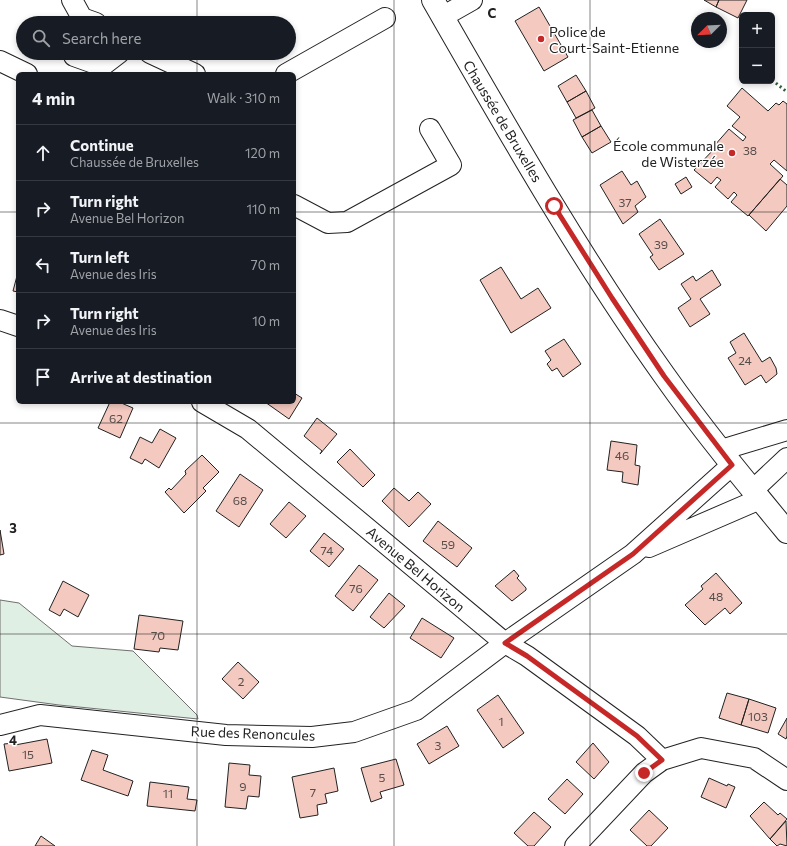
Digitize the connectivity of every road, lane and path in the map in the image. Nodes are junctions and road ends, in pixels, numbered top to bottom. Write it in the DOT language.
graph roads {
  1 [pos="72,0"];
  2 [pos="472,0"];
  3 [pos="437,8"];
  4 [pos="81,16"];
  5 [pos="385,18"];
  6 [pos="85,60"];
  7 [pos="110,60"];
  8 [pos="165,60"];
  9 [pos="0,61"];
  10 [pos="23,72"];
  11 [pos="191,72"];
  12 [pos="290,72"];
  13 [pos="430,129"];
  14 [pos="296,206"];
  15 [pos="0,320"];
  16 [pos="16,325"];
  17 [pos="205,404"];
  18 [pos="787,430"];
  19 [pos="727,457"];
  20 [pos="787,458"];
  21 [pos="756,495"];
  22 [pos="787,532"];
  23 [pos="633,554"];
  24 [pos="505,643"];
  25 [pos="0,725"];
  26 [pos="662,760"];
  27 [pos="787,780"];
  28 [pos="575,846"];
  1 -- 4 [label="street"];
  2 -- 3 [label="street"];
  3 -- 19 [label="main road, Chaussée de Bruxelles"];
  5 -- 12 [label="street"];
  6 -- 7 [label="street"];
  8 -- 11 [label="street"];
  9 -- 10 [label="street"];
  13 -- 14 [label="street"];
  15 -- 16 [label="street"];
  17 -- 24 [label="street, Avenue Bel Horizon"];
  18 -- 19 [label="street"];
  19 -- 21 [label="main road, Chaussée de Bruxelles"];
  19 -- 23 [label="street"];
  20 -- 21 [label="street"];
  21 -- 22 [label="main road, Chaussée de Bruxelles"];
  21 -- 23 [label="street"];
  23 -- 24 [label="street"];
  24 -- 25 [label="street, Rue des Renoncules"];
  24 -- 26 [label="street, Avenue Bel Horizon"];
  26 -- 27 [label="street"];
  26 -- 28 [label="street"];
}
